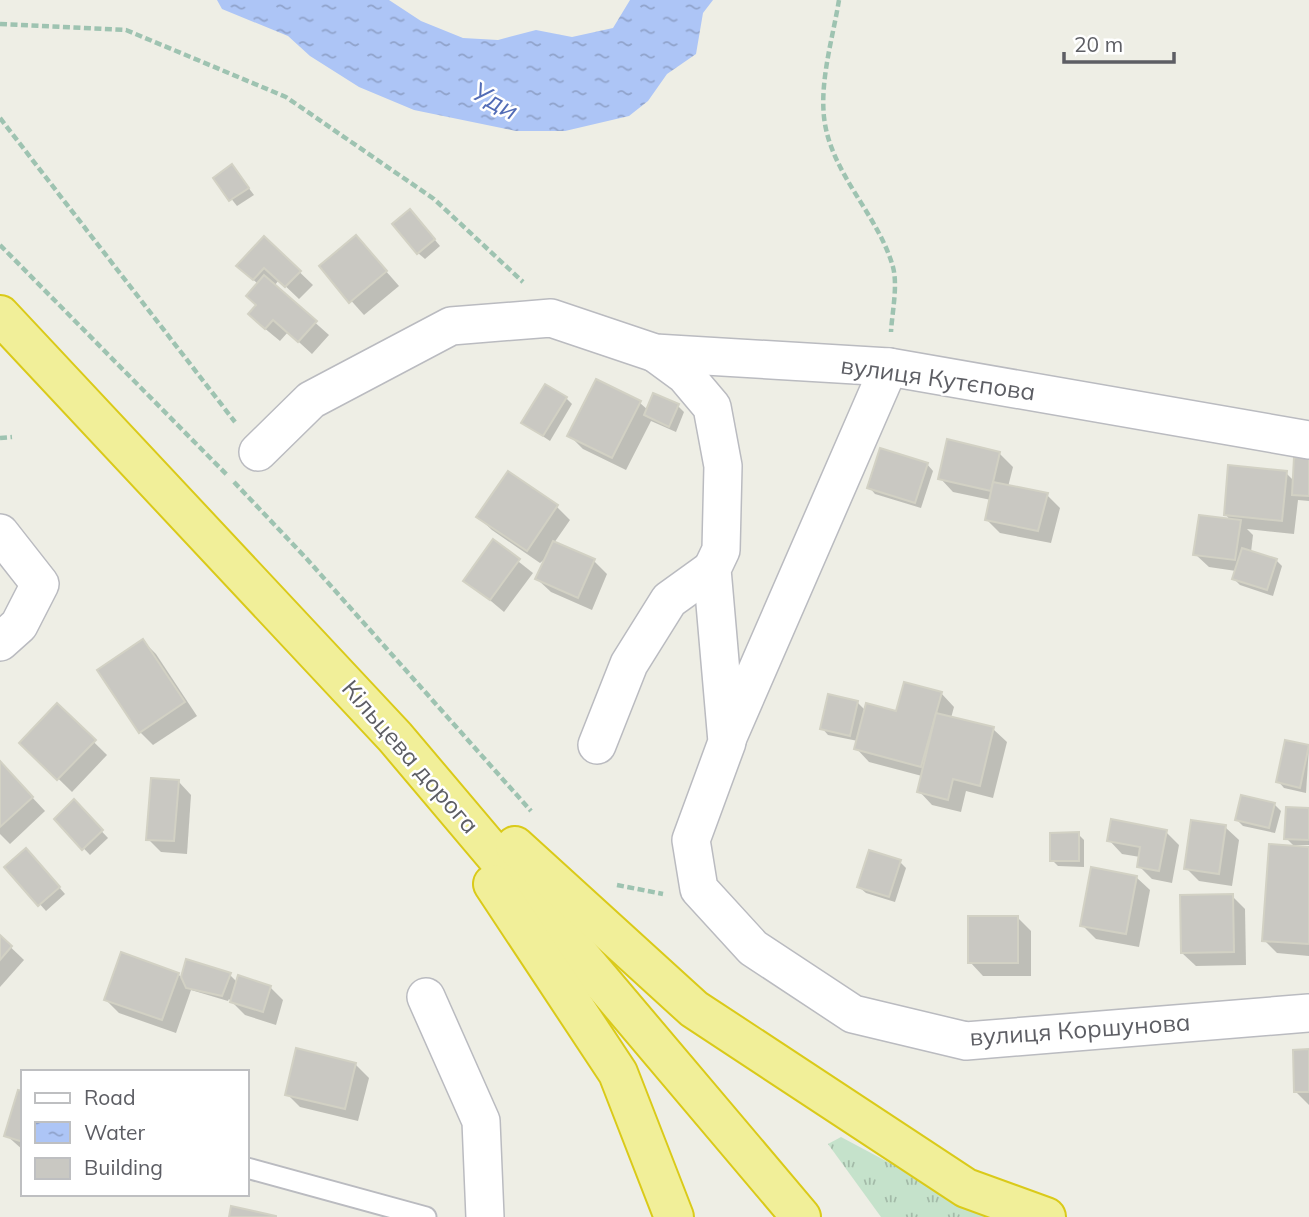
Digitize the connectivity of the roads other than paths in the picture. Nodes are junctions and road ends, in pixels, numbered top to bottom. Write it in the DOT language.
graph roads {
  1 [pos="0,315"];
  2 [pos="655,353"];
  3 [pos="889,367"];
  4 [pos="1309,440"];
  5 [pos="258,452"];
  6 [pos="0,533"];
  7 [pos="712,569"];
  8 [pos="0,642"];
  9 [pos="395,737"];
  10 [pos="727,742"];
  11 [pos="597,745"];
  12 [pos="426,998"];
  13 [pos="1309,1013"];
  14 [pos="248,1168"];
  15 [pos="426,1217"];
  16 [pos="485,1217"];
  17 [pos="674,1217"];
  18 [pos="801,1217"];
  19 [pos="1046,1217"];
  1 -- 9 [label="highway, Кільцева дорога"];
  2 -- 3 [label="street, вулиця Кутєпова"];
  2 -- 5 [label="street, вулиця Кутєпова"];
  2 -- 7 [label="street"];
  3 -- 4 [label="street, вулиця Кутєпова"];
  3 -- 10 [label="street"];
  6 -- 8 [label="street"];
  7 -- 10 [label="street"];
  7 -- 11 [label="street"];
  9 -- 17 [label="highway"];
  9 -- 18 [label="highway, Кільцева дорога"];
  9 -- 19 [label="highway"];
  10 -- 13 [label="street, вулиця Коршунова"];
  12 -- 16 [label="street"];
  14 -- 15 [label="lane"];
}
